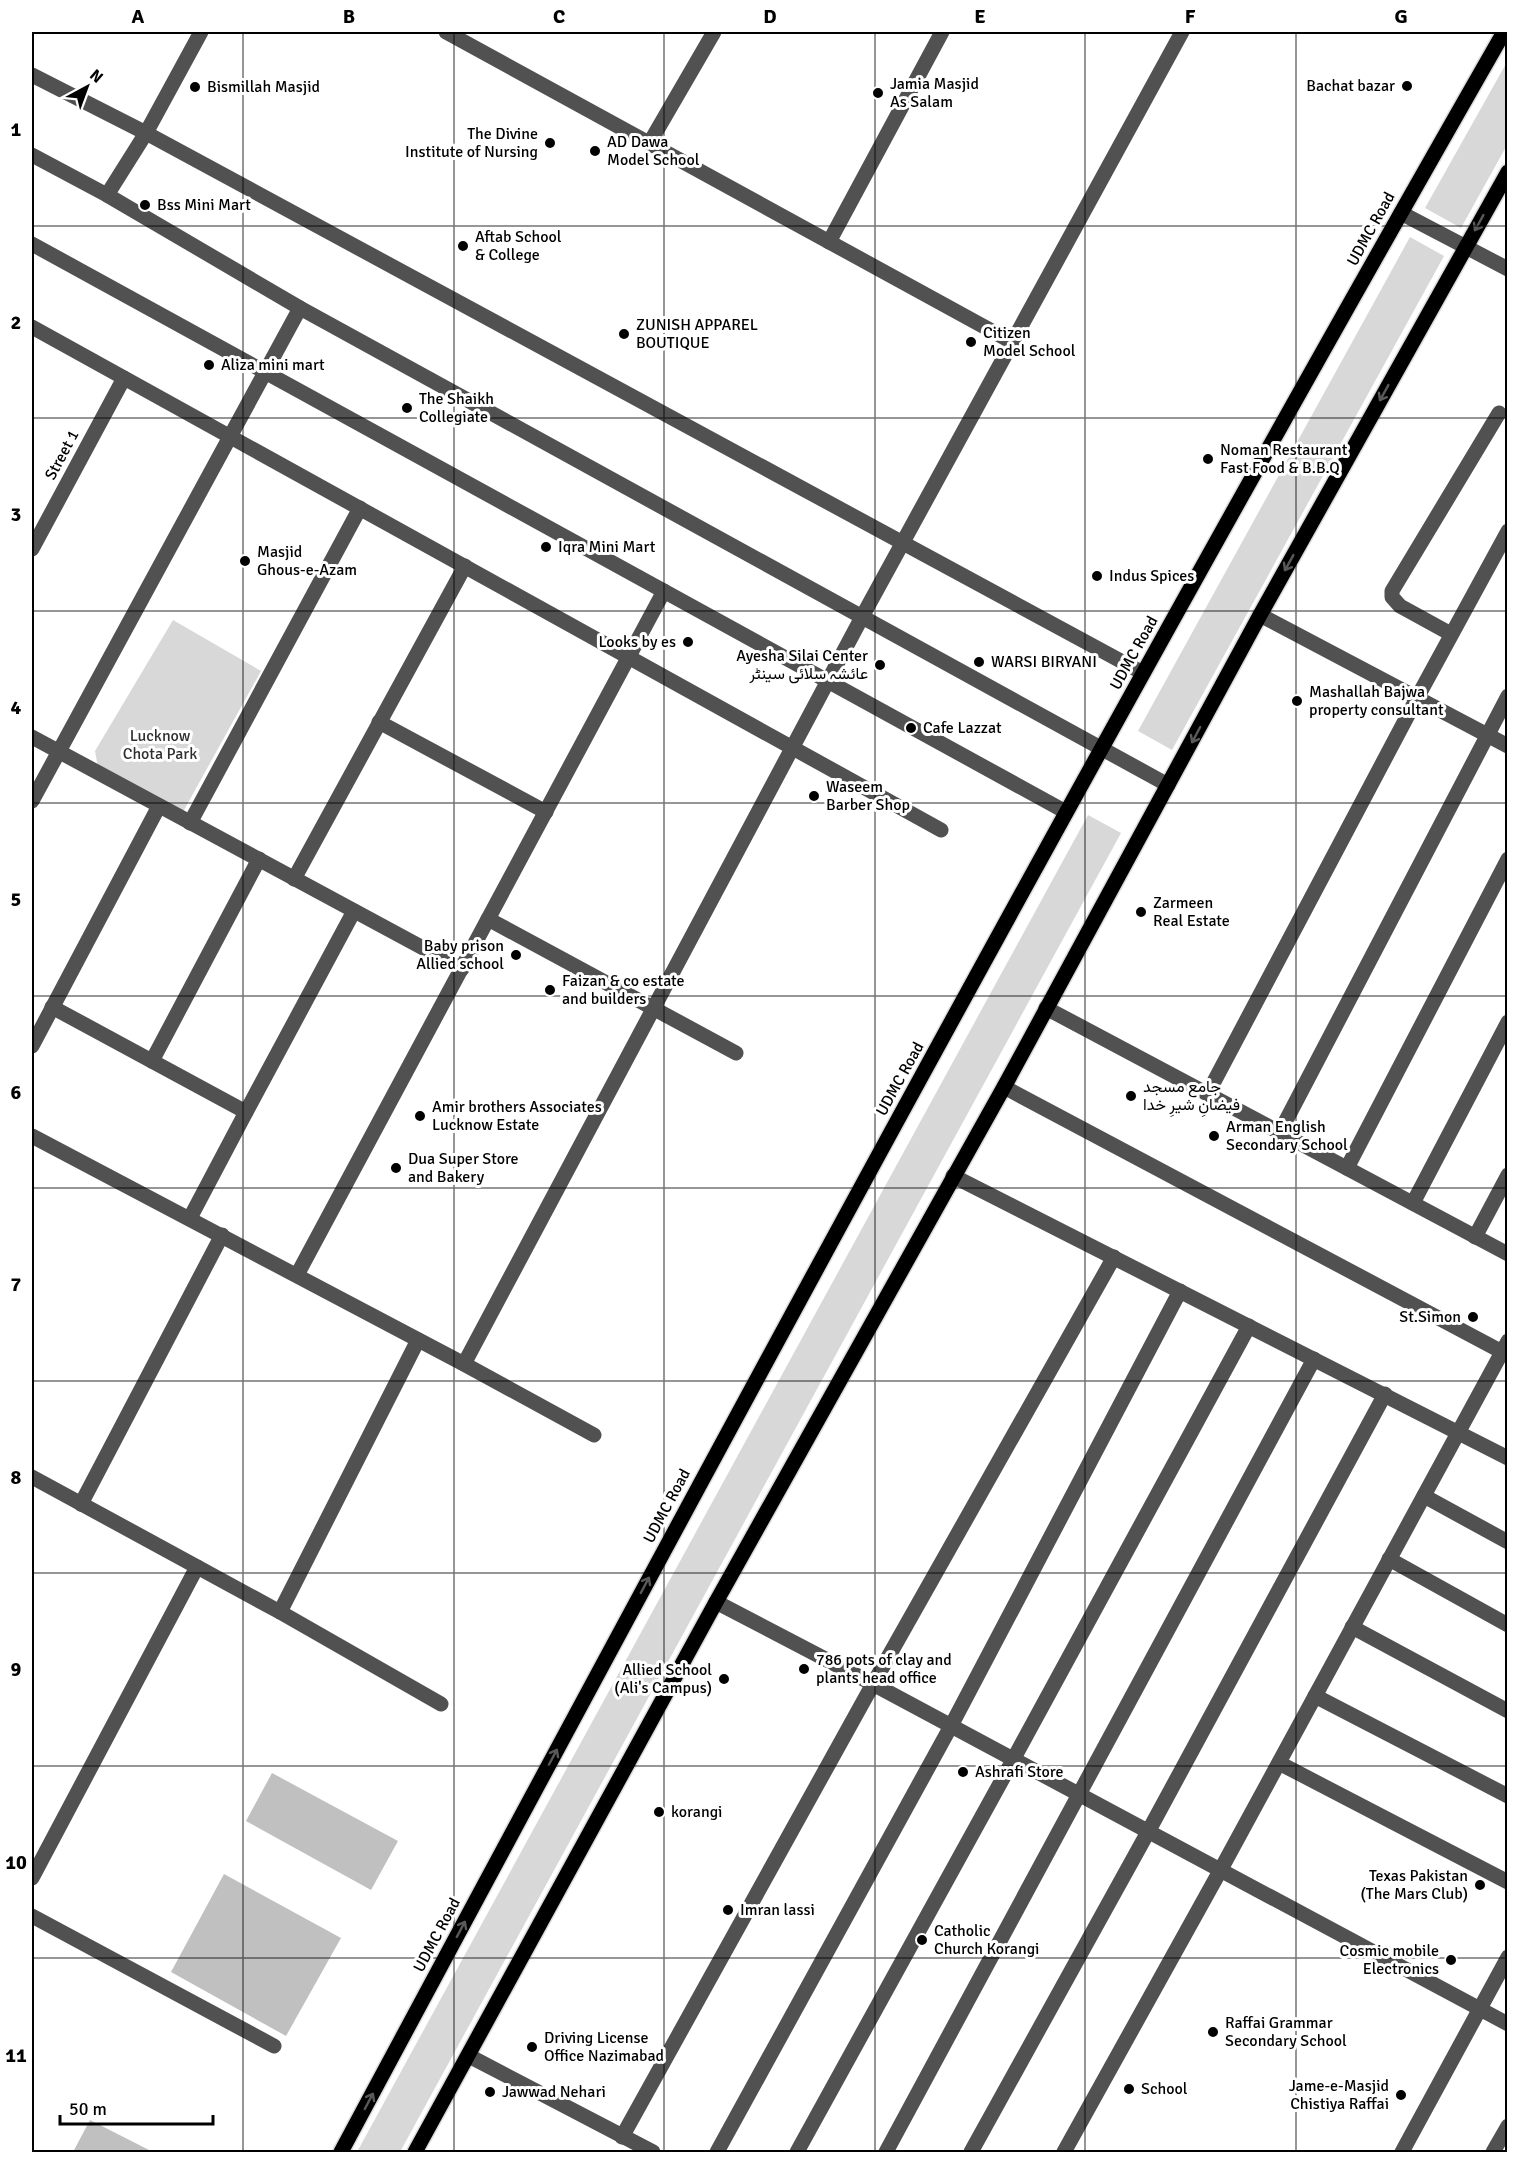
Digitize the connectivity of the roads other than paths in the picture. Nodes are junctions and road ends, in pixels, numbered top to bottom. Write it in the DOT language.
graph roads {
  1 [pos="201,32"];
  2 [pos="446,32"];
  3 [pos="714,32"];
  4 [pos="942,32"];
  5 [pos="1182,32"];
  6 [pos="1504,32"];
  7 [pos="32,75"];
  8 [pos="146,133"];
  9 [pos="649,144"];
  10 [pos="32,155"];
  11 [pos="1508,172"];
  12 [pos="107,195"];
  13 [pos="1401,213"];
  14 [pos="829,243"];
  15 [pos="32,244"];
  16 [pos="1465,247"];
  17 [pos="1508,269"];
  18 [pos="300,308"];
  19 [pos="32,327"];
  20 [pos="1012,342"];
  21 [pos="266,372"];
  22 [pos="124,378"];
  23 [pos="1499,413"];
  24 [pos="230,436"];
  25 [pos="360,508"];
  26 [pos="1508,531"];
  27 [pos="902,543"];
  28 [pos="32,549"];
  29 [pos="465,566"];
  30 [pos="664,591"];
  31 [pos="1260,615"];
  32 [pos="862,617"];
  33 [pos="1452,634"];
  34 [pos="629,657"];
  35 [pos="1143,673"];
  36 [pos="828,681"];
  37 [pos="1508,696"];
  38 [pos="1417,698"];
  39 [pos="380,722"];
  40 [pos="1486,735"];
  41 [pos="32,737"];
  42 [pos="1508,746"];
  43 [pos="792,747"];
  44 [pos="1102,748"];
  45 [pos="58,752"];
  46 [pos="1168,784"];
  47 [pos="32,801"];
  48 [pos="159,806"];
  49 [pos="546,812"];
  50 [pos="1066,812"];
  51 [pos="190,823"];
  52 [pos="941,830"];
  53 [pos="1508,859"];
  54 [pos="259,860"];
  55 [pos="294,879"];
  56 [pos="354,911"];
  57 [pos="488,919"];
  58 [pos="462,969"];
  59 [pos="52,1007"];
  60 [pos="653,1008"];
  61 [pos="1046,1008"];
  62 [pos="1508,1022"];
  63 [pos="32,1046"];
  64 [pos="736,1053"];
  65 [pos="152,1061"];
  66 [pos="1004,1087"];
  67 [pos="1208,1093"];
  68 [pos="246,1112"];
  69 [pos="1280,1132"];
  70 [pos="32,1136"];
  71 [pos="1347,1168"];
  72 [pos="1508,1175"];
  73 [pos="954,1176"];
  74 [pos="1413,1203"];
  75 [pos="190,1218"];
  76 [pos="222,1235"];
  77 [pos="1475,1237"];
  78 [pos="1508,1254"];
  79 [pos="1114,1257"];
  80 [pos="297,1275"];
  81 [pos="1180,1291"];
  82 [pos="1249,1326"];
  83 [pos="418,1340"];
  84 [pos="1506,1349"];
  85 [pos="1314,1359"];
  86 [pos="464,1364"];
  87 [pos="1385,1394"];
  88 [pos="1459,1432"];
  89 [pos="594,1435"];
  90 [pos="1508,1458"];
  91 [pos="32,1477"];
  92 [pos="1424,1496"];
  93 [pos="81,1504"];
  94 [pos="1508,1542"];
  95 [pos="1389,1559"];
  96 [pos="197,1567"];
  97 [pos="716,1602"];
  98 [pos="280,1612"];
  99 [pos="1508,1625"];
  100 [pos="1352,1627"];
  101 [pos="873,1684"];
  102 [pos="1315,1696"];
  103 [pos="441,1704"];
  104 [pos="1508,1711"];
  105 [pos="951,1726"];
  106 [pos="1013,1760"];
  107 [pos="1279,1762"];
  108 [pos="1080,1796"];
  109 [pos="1508,1796"];
  110 [pos="1148,1832"];
  111 [pos="1220,1870"];
  112 [pos="32,1878"];
  113 [pos="1508,1882"];
  114 [pos="32,1916"];
  115 [pos="1508,1957"];
  116 [pos="1479,2008"];
  117 [pos="1508,2024"];
  118 [pos="274,2046"];
  119 [pos="469,2056"];
  120 [pos="1508,2126"];
  121 [pos="622,2137"];
  122 [pos="341,2152"];
  123 [pos="415,2152"];
  124 [pos="653,2152"];
  125 [pos="717,2152"];
  126 [pos="797,2152"];
  127 [pos="886,2152"];
  128 [pos="971,2152"];
  129 [pos="1064,2152"];
  130 [pos="1402,2152"];
  131 [pos="1493,2152"];
  1 -- 8 [label="street"];
  2 -- 9 [label="street"];
  3 -- 9 [label="street"];
  4 -- 14 [label="street"];
  5 -- 20 [label="street"];
  6 -- 13 [label="main road, UDMC Road"];
  7 -- 8 [label="street"];
  8 -- 12 [label="street"];
  8 -- 27 [label="street"];
  9 -- 14 [label="street"];
  10 -- 12 [label="street"];
  11 -- 16 [label="main road, one-way"];
  12 -- 18 [label="street"];
  13 -- 16 [label="street"];
  13 -- 35 [label="main road, UDMC Road"];
  14 -- 20 [label="street"];
  15 -- 21 [label="street"];
  16 -- 17 [label="street"];
  16 -- 31 [label="main road, one-way"];
  18 -- 21 [label="street"];
  18 -- 32 [label="street"];
  19 -- 22 [label="street"];
  20 -- 27 [label="street"];
  21 -- 24 [label="street"];
  21 -- 30 [label="street"];
  22 -- 24 [label="street"];
  22 -- 28 [label="street, Street 1"];
  23 -- 33 [label="street"];
  24 -- 25 [label="street"];
  24 -- 45 [label="street"];
  25 -- 29 [label="street"];
  25 -- 51 [label="street"];
  26 -- 33 [label="street"];
  27 -- 32 [label="street"];
  27 -- 35 [label="street"];
  29 -- 34 [label="street"];
  29 -- 39 [label="street"];
  30 -- 34 [label="street"];
  30 -- 36 [label="street"];
  31 -- 38 [label="street"];
  31 -- 46 [label="main road, one-way"];
  32 -- 36 [label="street"];
  32 -- 44 [label="street"];
  33 -- 38 [label="street"];
  34 -- 43 [label="street"];
  34 -- 49 [label="street"];
  35 -- 44 [label="main road, UDMC Road"];
  36 -- 43 [label="street"];
  36 -- 50 [label="street"];
  37 -- 40 [label="street"];
  38 -- 40 [label="street"];
  38 -- 67 [label="street"];
  39 -- 49 [label="street"];
  39 -- 55 [label="street"];
  40 -- 42 [label="street"];
  40 -- 69 [label="street"];
  41 -- 45 [label="street"];
  43 -- 52 [label="street"];
  43 -- 60 [label="street"];
  44 -- 46 [label="street"];
  44 -- 50 [label="main road, UDMC Road"];
  45 -- 47 [label="street"];
  45 -- 48 [label="street"];
  46 -- 61 [label="main road"];
  48 -- 51 [label="street"];
  48 -- 59 [label="street"];
  49 -- 57 [label="street"];
  122 -- 50 [label="main road, UDMC Road, one-way"];
  51 -- 54 [label="street"];
  53 -- 71 [label="street"];
  54 -- 55 [label="street"];
  54 -- 65 [label="street"];
  55 -- 56 [label="street"];
  56 -- 58 [label="street"];
  56 -- 68 [label="street"];
  57 -- 58 [label="street"];
  57 -- 60 [label="street"];
  58 -- 80 [label="street"];
  59 -- 63 [label="street"];
  59 -- 65 [label="street"];
  60 -- 64 [label="street"];
  60 -- 86 [label="street"];
  61 -- 66 [label="main road"];
  61 -- 67 [label="street"];
  62 -- 74 [label="street"];
  65 -- 68 [label="street"];
  66 -- 73 [label="main road"];
  66 -- 84 [label="street"];
  67 -- 69 [label="street"];
  68 -- 75 [label="street"];
  69 -- 71 [label="street"];
  70 -- 75 [label="street"];
  71 -- 74 [label="street"];
  72 -- 77 [label="street"];
  73 -- 79 [label="street"];
  73 -- 97 [label="main road"];
  74 -- 77 [label="street"];
  75 -- 76 [label="street"];
  76 -- 80 [label="street"];
  76 -- 93 [label="street"];
  77 -- 78 [label="street"];
  79 -- 81 [label="street"];
  79 -- 101 [label="street"];
  80 -- 83 [label="street"];
  81 -- 82 [label="street"];
  81 -- 105 [label="street"];
  82 -- 85 [label="street"];
  82 -- 106 [label="street"];
  83 -- 86 [label="street"];
  83 -- 98 [label="street"];
  84 -- 88 [label="street"];
  85 -- 87 [label="street"];
  85 -- 108 [label="street"];
  86 -- 89 [label="street"];
  87 -- 88 [label="street"];
  87 -- 110 [label="street"];
  88 -- 90 [label="street"];
  88 -- 92 [label="street"];
  91 -- 93 [label="street"];
  92 -- 94 [label="street"];
  92 -- 95 [label="street"];
  93 -- 96 [label="street"];
  95 -- 99 [label="street"];
  95 -- 100 [label="street"];
  96 -- 98 [label="street"];
  96 -- 112 [label="street"];
  97 -- 101 [label="street"];
  97 -- 119 [label="main road"];
  98 -- 103 [label="street"];
  100 -- 102 [label="street"];
  100 -- 104 [label="street"];
  101 -- 105 [label="street"];
  101 -- 121 [label="street"];
  102 -- 107 [label="street"];
  102 -- 109 [label="street"];
  105 -- 106 [label="street"];
  105 -- 125 [label="street"];
  106 -- 108 [label="street"];
  106 -- 126 [label="street"];
  107 -- 111 [label="street"];
  107 -- 113 [label="street"];
  108 -- 110 [label="street"];
  108 -- 127 [label="street"];
  110 -- 111 [label="street"];
  110 -- 128 [label="street"];
  111 -- 116 [label="street"];
  111 -- 129 [label="street"];
  114 -- 118 [label="street"];
  115 -- 116 [label="street"];
  116 -- 117 [label="street"];
  116 -- 130 [label="street"];
  119 -- 121 [label="street"];
  119 -- 123 [label="main road"];
  120 -- 131 [label="street"];
  121 -- 124 [label="street"];
}
